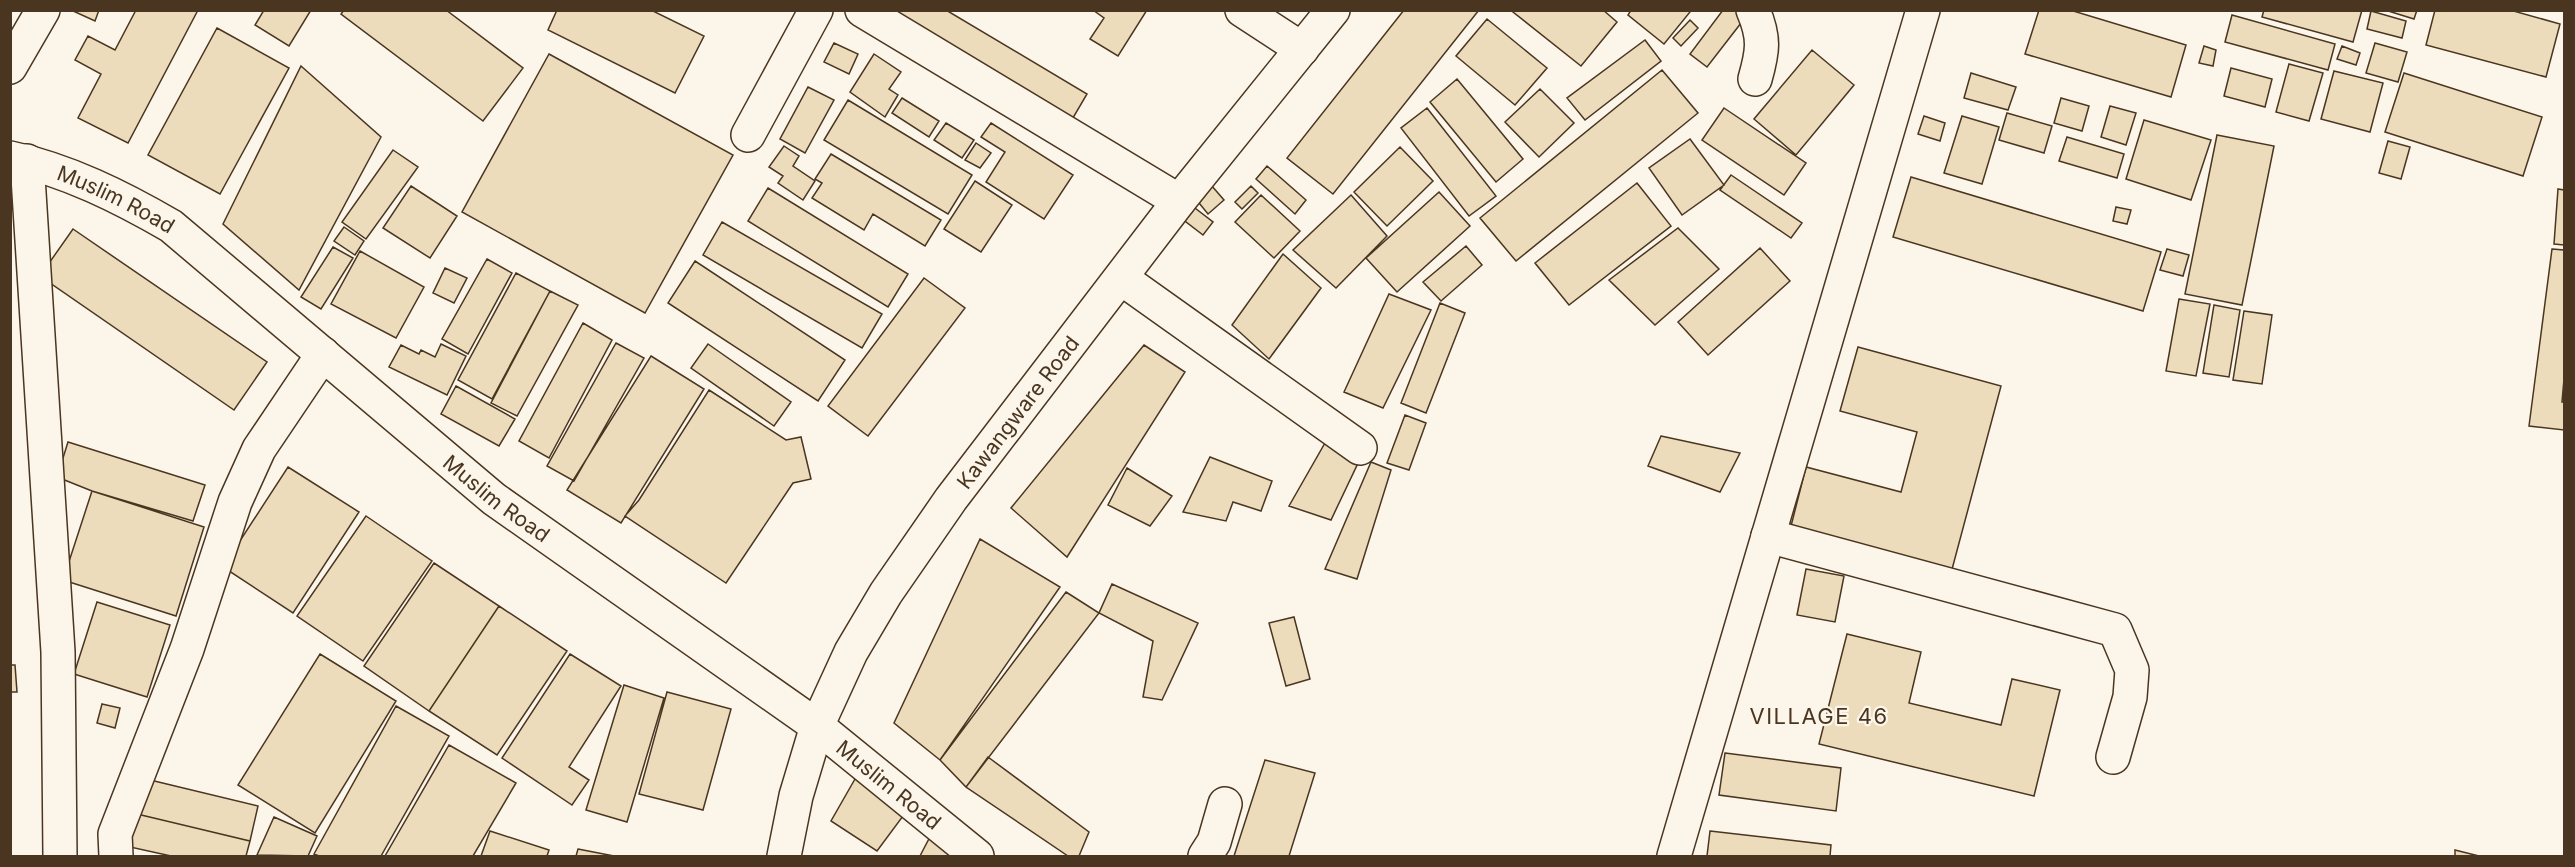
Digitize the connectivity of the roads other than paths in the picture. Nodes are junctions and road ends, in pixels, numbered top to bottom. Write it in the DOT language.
graph roads {
  1 [pos="42,10"];
  2 [pos="816,10"];
  3 [pos="862,10"];
  4 [pos="1242,10"];
  5 [pos="1333,10"];
  6 [pos="1753,10"];
  7 [pos="1923,10"];
  8 [pos="1302,49"];
  9 [pos="10,67"];
  10 [pos="1755,79"];
  11 [pos="748,135"];
  12 [pos="19,160"];
  13 [pos="1179,201"];
  14 [pos="1121,278"];
  15 [pos="323,354"];
  16 [pos="1360,448"];
  17 [pos="1768,536"];
  18 [pos="817,726"];
  19 [pos="2113,757"];
  20 [pos="1225,804"];
  21 [pos="60,856"];
  22 [pos="116,856"];
  23 [pos="784,856"];
  24 [pos="977,856"];
  25 [pos="1205,856"];
  26 [pos="1674,856"];
  1 -- 9 [label="street"];
  2 -- 11 [label="street"];
  3 -- 13 [label="street"];
  4 -- 8 [label="street"];
  5 -- 8 [label="street, Kawangware Road"];
  6 -- 10 [label="street"];
  7 -- 17 [label="street"];
  8 -- 13 [label="street, Kawangware Road"];
  12 -- 15 [label="street, Muslim Road"];
  12 -- 21 [label="street"];
  13 -- 14 [label="street, Kawangware Road"];
  14 -- 16 [label="street"];
  14 -- 18 [label="street, Kawangware Road"];
  15 -- 18 [label="street, Muslim Road"];
  15 -- 22 [label="street"];
  17 -- 19 [label="street"];
  17 -- 26 [label="street"];
  18 -- 23 [label="street, Kawangware Road"];
  18 -- 24 [label="street, Muslim Road"];
  20 -- 25 [label="street"];
}
